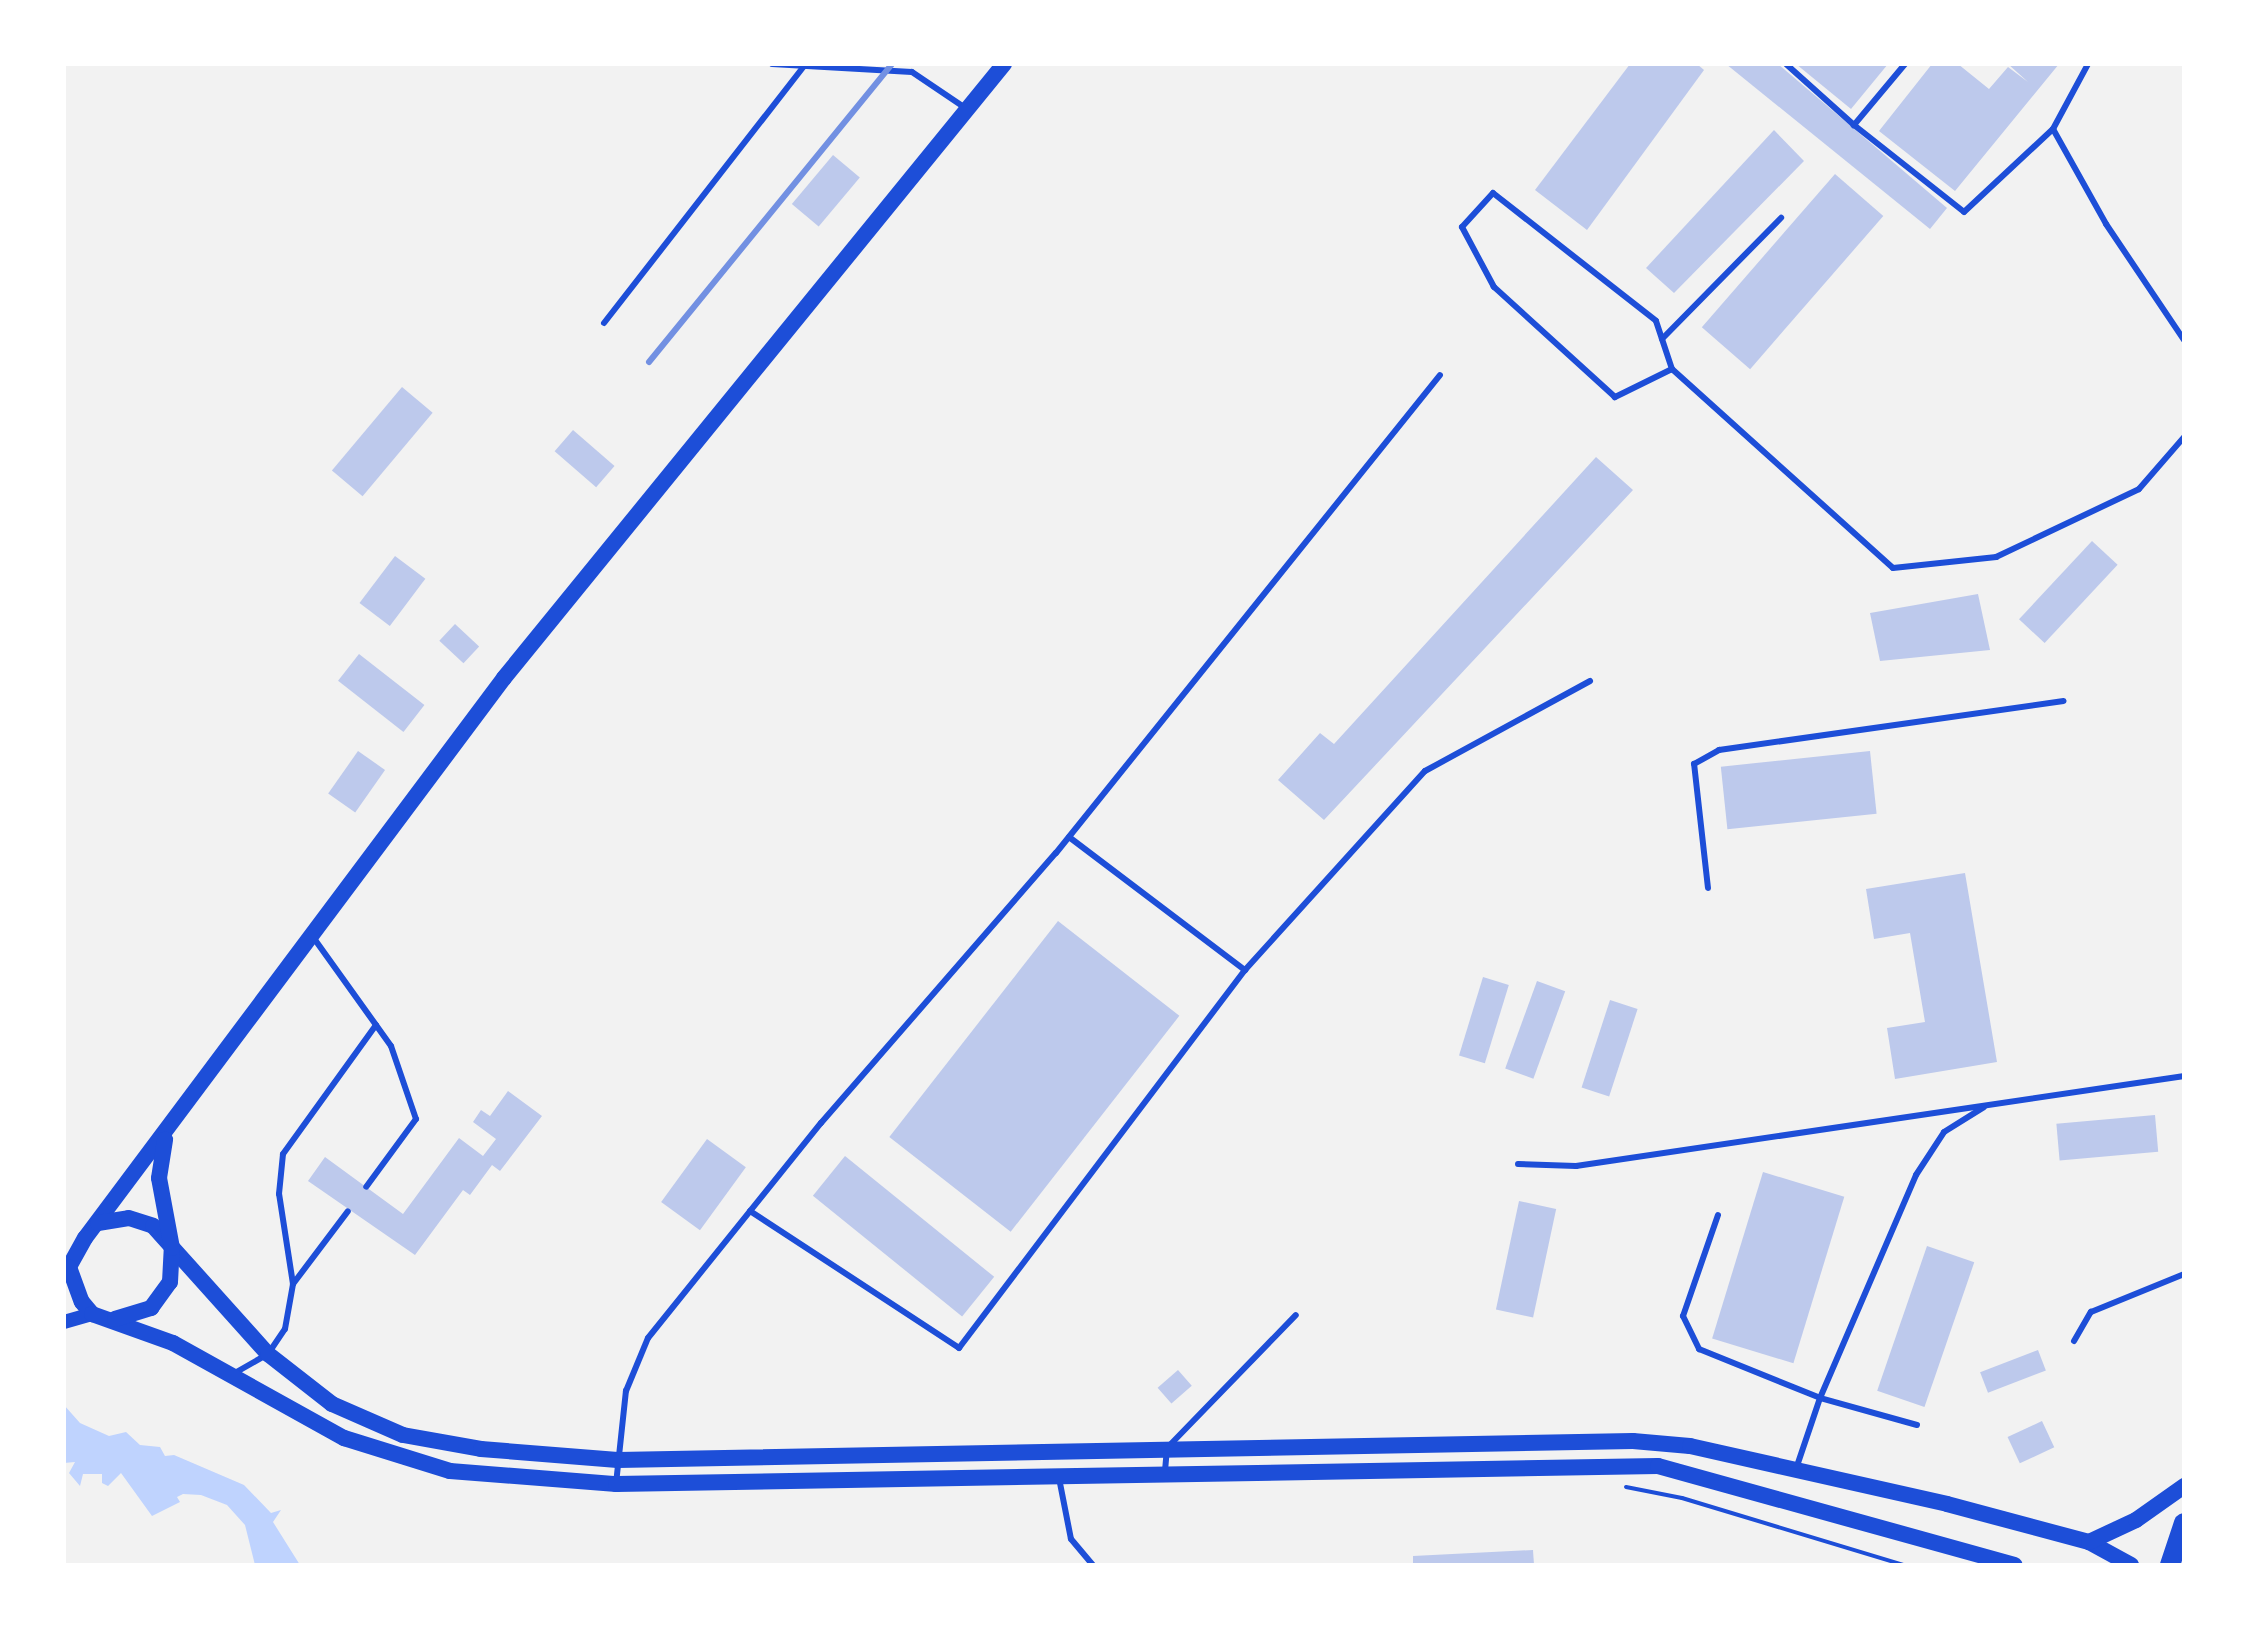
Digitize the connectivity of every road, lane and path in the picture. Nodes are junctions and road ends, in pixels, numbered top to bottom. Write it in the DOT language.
graph roads {
  1 [pos="772,64"];
  2 [pos="1004,64"];
  3 [pos="1786,64"];
  4 [pos="1905,64"];
  5 [pos="2088,64"];
  6 [pos="804,66"];
  7 [pos="967,110"];
  8 [pos="1854,125"];
  9 [pos="2053,129"];
  10 [pos="1781,218"];
  11 [pos="604,323"];
  12 [pos="1662,339"];
  13 [pos="2184,340"];
  14 [pos="1672,369"];
  15 [pos="1440,375"];
  16 [pos="2184,437"];
  17 [pos="1590,681"];
  18 [pos="2064,701"];
  19 [pos="1069,837"];
  20 [pos="1708,888"];
  21 [pos="313,937"];
  22 [pos="1245,970"];
  23 [pos="376,1025"];
  24 [pos="2184,1076"];
  25 [pos="1987,1105"];
  26 [pos="167,1133"];
  27 [pos="1518,1164"];
  28 [pos="366,1187"];
  29 [pos="348,1211"];
  30 [pos="750,1211"];
  31 [pos="1718,1215"];
  32 [pos="98,1223"];
  33 [pos="172,1248"];
  34 [pos="66,1270"];
  35 [pos="2184,1274"];
  36 [pos="293,1284"];
  37 [pos="92,1314"];
  38 [pos="1296,1315"];
  39 [pos="113,1319"];
  40 [pos="64,1322"];
  41 [pos="2074,1341"];
  42 [pos="268,1354"];
  43 [pos="231,1375"];
  44 [pos="1820,1398"];
  45 [pos="1917,1425"];
  46 [pos="1167,1448"];
  47 [pos="618,1460"];
  48 [pos="1796,1469"];
  49 [pos="1165,1471"];
  50 [pos="1058,1474"];
  51 [pos="616,1484"];
  52 [pos="2184,1486"];
  53 [pos="1624,1487"];
  54 [pos="2184,1523"];
  55 [pos="2089,1542"];
  56 [pos="1093,1565"];
  57 [pos="1904,1565"];
  58 [pos="2015,1565"];
  59 [pos="2131,1565"];
  60 [pos="2170,1565"];
  1 -- 6 [label="lane"];
  2 -- 7 [label="main road"];
  3 -- 8 [label="lane"];
  4 -- 8 [label="lane"];
  5 -- 9 [label="lane"];
  6 -- 7 [label="lane"];
  6 -- 11 [label="lane"];
  7 -- 21 [label="main road"];
  8 -- 9 [label="lane"];
  9 -- 13 [label="lane"];
  10 -- 12 [label="lane"];
  12 -- 14 [label="lane"];
  12 -- 14 [label="lane"];
  14 -- 16 [label="lane"];
  15 -- 19 [label="lane"];
  17 -- 22 [label="lane"];
  18 -- 20 [label="lane"];
  19 -- 22 [label="lane"];
  19 -- 30 [label="lane"];
  21 -- 23 [label="lane"];
  21 -- 26 [label="main road"];
  22 -- 30 [label="lane"];
  23 -- 28 [label="lane"];
  23 -- 36 [label="lane"];
  24 -- 25 [label="lane"];
  25 -- 27 [label="lane"];
  25 -- 44 [label="lane"];
  26 -- 32 [label="main road"];
  26 -- 33 [label="main road"];
  29 -- 36 [label="lane"];
  30 -- 47 [label="lane"];
  31 -- 44 [label="lane"];
  32 -- 33 [label="main road"];
  32 -- 34 [label="main road"];
  33 -- 39 [label="main road"];
  33 -- 42 [label="main road"];
  34 -- 37 [label="main road"];
  35 -- 41 [label="lane"];
  36 -- 42 [label="lane"];
  37 -- 39 [label="main road"];
  37 -- 40 [label="street"];
  38 -- 46 [label="lane"];
  39 -- 43 [label="main road"];
  42 -- 43 [label="lane"];
  42 -- 47 [label="main road"];
  43 -- 51 [label="main road"];
  44 -- 45 [label="lane"];
  44 -- 48 [label="lane"];
  46 -- 47 [label="main road"];
  46 -- 48 [label="main road"];
  46 -- 49 [label="lane"];
  47 -- 51 [label="lane"];
  48 -- 55 [label="main road"];
  49 -- 50 [label="main road"];
  49 -- 58 [label="main road"];
  50 -- 51 [label="main road"];
  50 -- 56 [label="lane"];
  52 -- 55 [label="main road"];
  53 -- 57 [label="path"];
  54 -- 60 [label="main road"];
  55 -- 59 [label="main road"];
}
